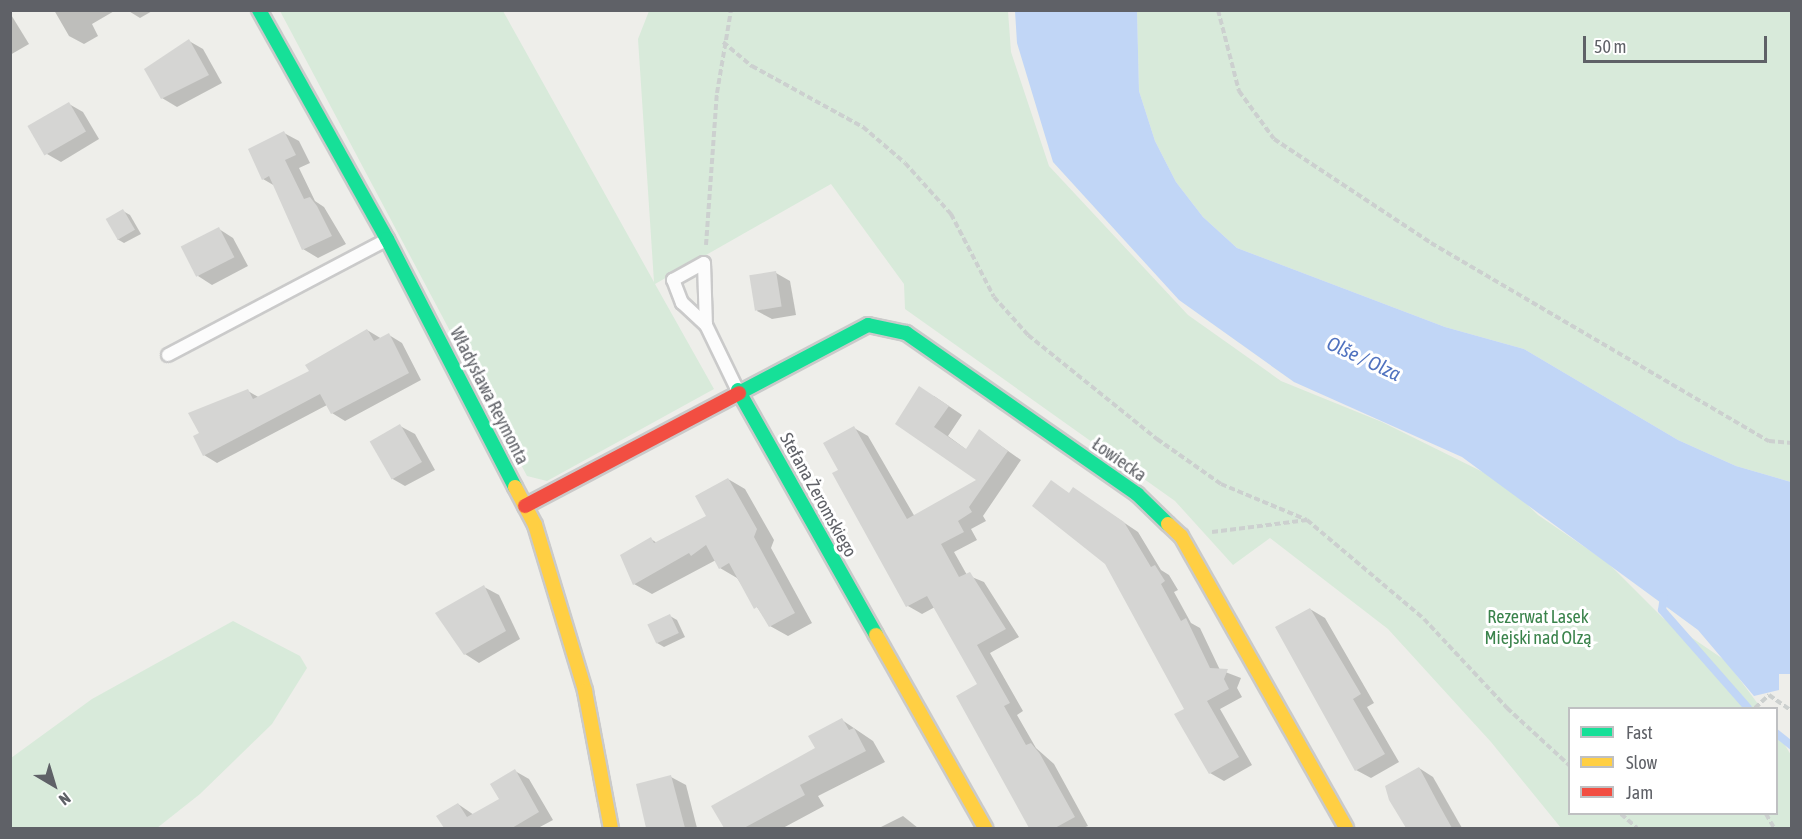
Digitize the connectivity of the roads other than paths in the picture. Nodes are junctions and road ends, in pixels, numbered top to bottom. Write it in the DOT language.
graph roads {
  1 [pos="260,10"];
  2 [pos="387,239"];
  3 [pos="706,325"];
  4 [pos="168,355"];
  5 [pos="738,390"];
  6 [pos="525,506"];
  7 [pos="610,828"];
  8 [pos="985,828"];
  9 [pos="1346,828"];
  1 -- 2 [label="street, Władysława Reymonta"];
  2 -- 4 [label="lane"];
  2 -- 6 [label="street, Władysława Reymonta"];
  3 -- 3 [label="lane"];
  3 -- 5 [label="lane"];
  5 -- 6 [label="street"];
  5 -- 8 [label="street, Stefana Żeromskiego"];
  5 -- 9 [label="street, Łowiecka"];
  6 -- 7 [label="street, Władysława Reymonta"];
}
